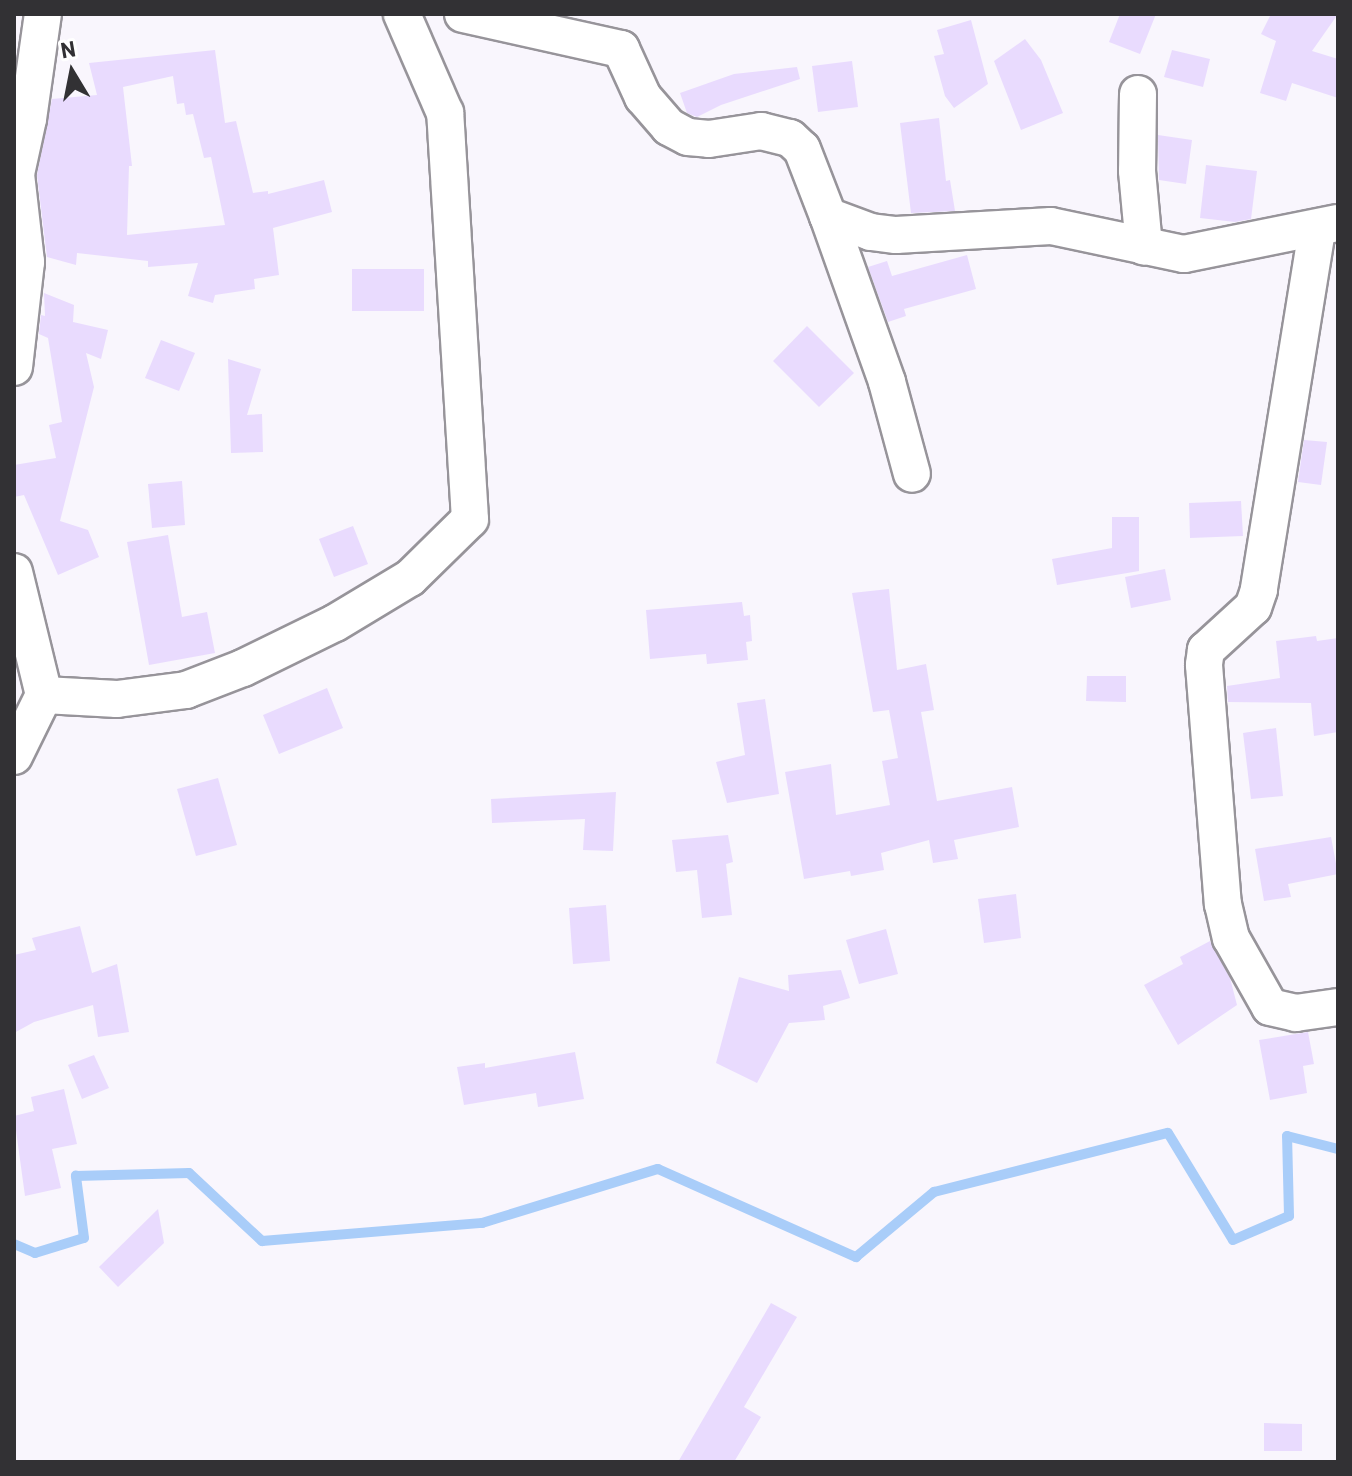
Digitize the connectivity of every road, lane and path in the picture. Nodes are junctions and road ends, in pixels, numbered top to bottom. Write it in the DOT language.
graph roads {
  1 [pos="43,14"];
  2 [pos="402,14"];
  3 [pos="463,14"];
  4 [pos="1138,94"];
  5 [pos="828,216"];
  6 [pos="1328,226"];
  7 [pos="1144,247"];
  8 [pos="14,367"];
  9 [pos="912,474"];
  10 [pos="14,572"];
  11 [pos="44,695"];
  12 [pos="14,756"];
  13 [pos="1338,1007"];
  1 -- 8 [label="street"];
  2 -- 11 [label="street"];
  3 -- 5 [label="street"];
  4 -- 7 [label="street"];
  5 -- 7 [label="street"];
  5 -- 9 [label="street"];
  6 -- 7 [label="street"];
  6 -- 13 [label="street"];
  10 -- 11 [label="street"];
  11 -- 12 [label="street"];
}
